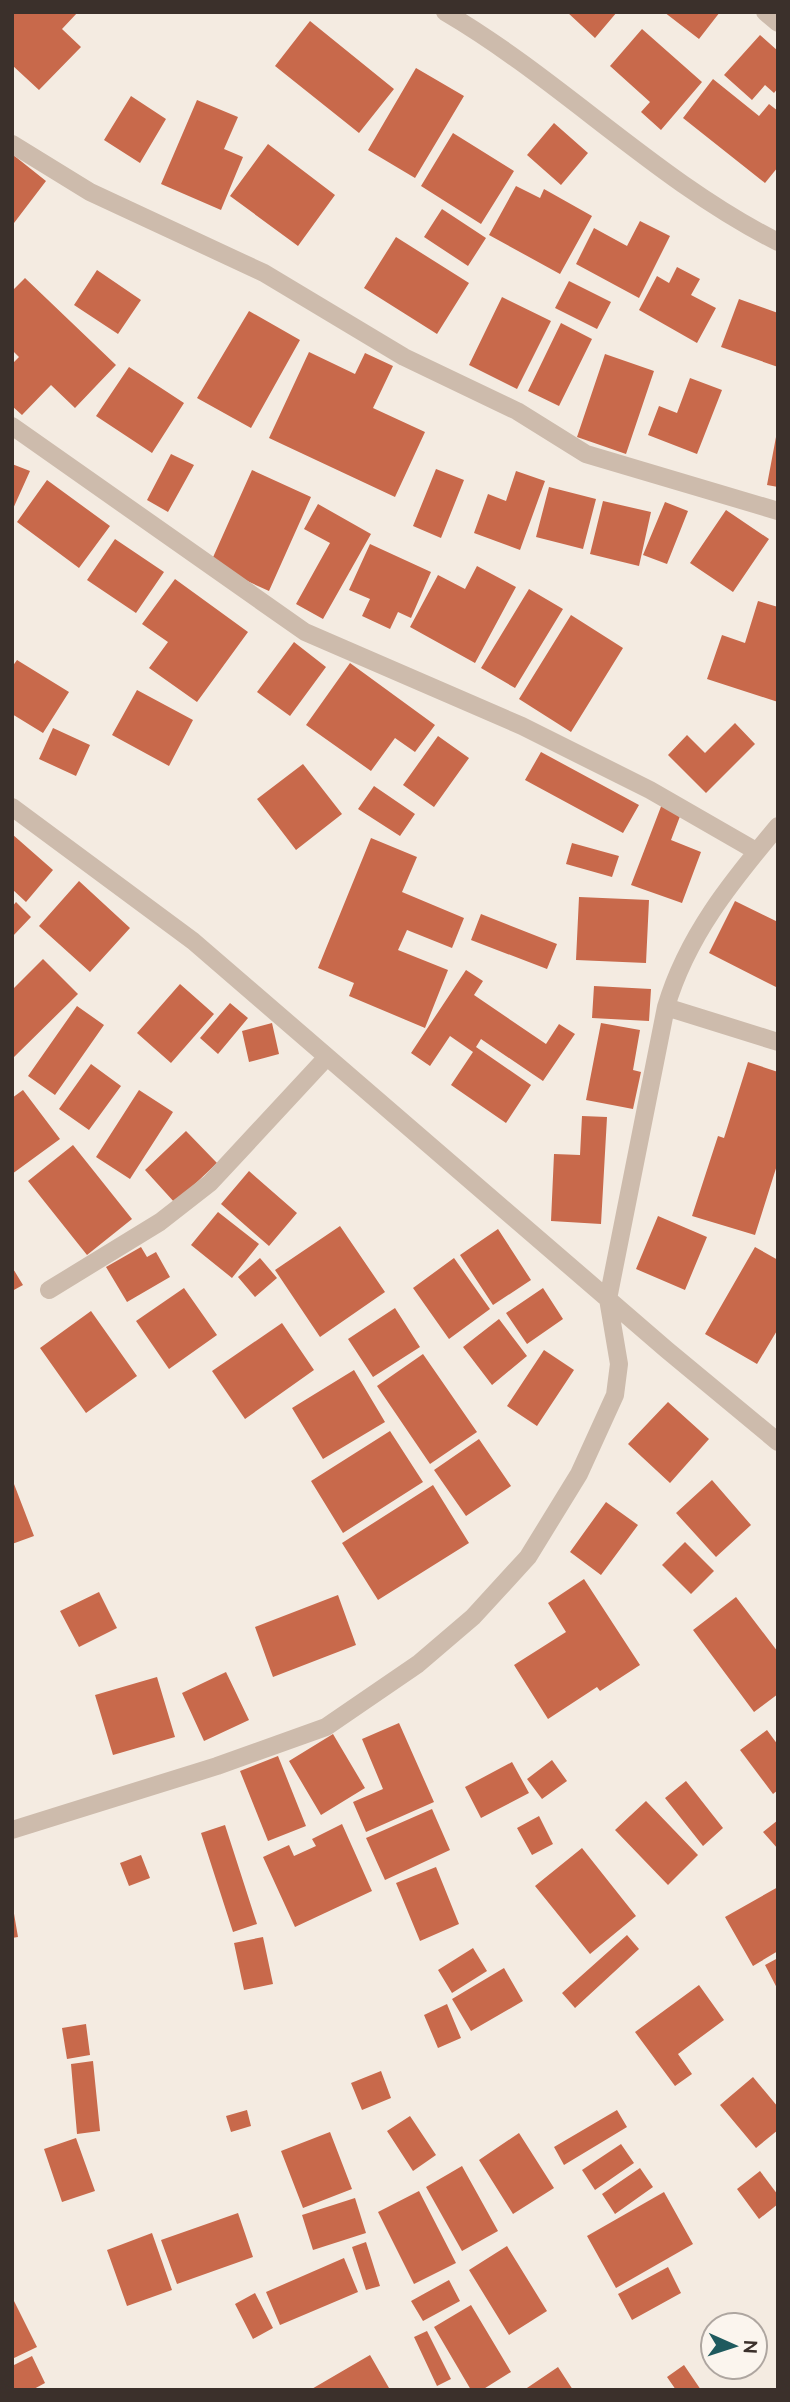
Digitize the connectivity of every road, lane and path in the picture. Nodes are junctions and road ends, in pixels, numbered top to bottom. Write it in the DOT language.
graph roads {
  1 [pos="444,12"];
  2 [pos="765,12"];
  3 [pos="778,23"];
  4 [pos="12,144"];
  5 [pos="778,242"];
  6 [pos="12,426"];
  7 [pos="778,511"];
  8 [pos="12,807"];
  9 [pos="778,826"];
  10 [pos="757,851"];
  11 [pos="666,1007"];
  12 [pos="778,1042"];
  13 [pos="327,1057"];
  14 [pos="49,1290"];
  15 [pos="608,1299"];
  16 [pos="778,1442"];
  17 [pos="12,1830"];
  1 -- 5 [label="street"];
  2 -- 3 [label="street"];
  4 -- 7 [label="street"];
  6 -- 10 [label="street"];
  8 -- 13 [label="street"];
  9 -- 10 [label="street"];
  10 -- 11 [label="street"];
  11 -- 12 [label="street"];
  11 -- 15 [label="street"];
  13 -- 14 [label="street"];
  13 -- 15 [label="street"];
  15 -- 16 [label="street"];
  15 -- 17 [label="street"];
}
